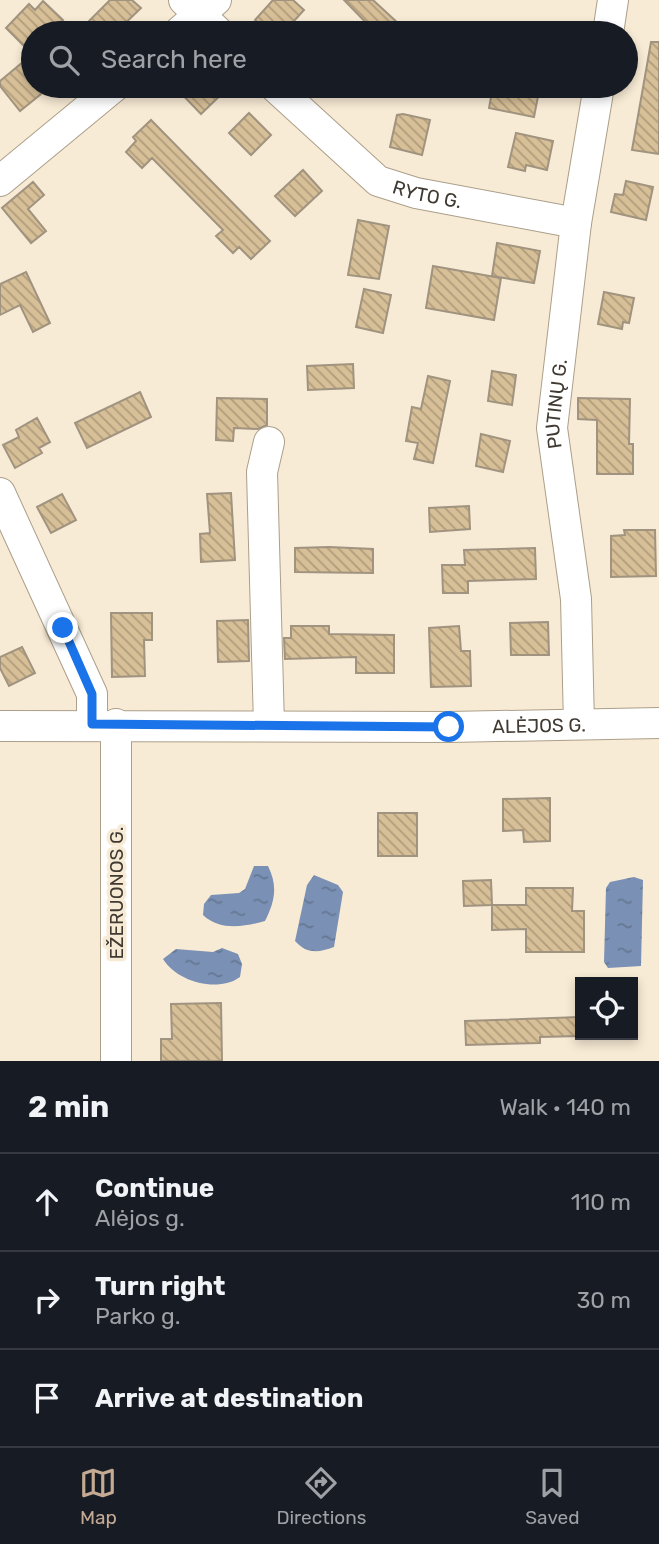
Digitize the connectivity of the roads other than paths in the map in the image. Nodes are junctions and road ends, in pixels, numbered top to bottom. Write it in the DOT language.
graph roads {
  1 [pos="613,0"];
  2 [pos="610,21"];
  3 [pos="100,98"];
  4 [pos="287,98"];
  5 [pos="597,98"];
  6 [pos="0,181"];
  7 [pos="576,223"];
  8 [pos="269,442"];
  9 [pos="0,493"];
  10 [pos="659,723"];
  11 [pos="104,724"];
  12 [pos="579,724"];
  13 [pos="269,725"];
  14 [pos="0,726"];
  15 [pos="116,1061"];
  1 -- 2 [label="street"];
  3 -- 6 [label="street"];
  4 -- 7 [label="street, RYTO G."];
  5 -- 7 [label="street, PUTINŲ G."];
  7 -- 12 [label="street, PUTINŲ G."];
  8 -- 13 [label="street"];
  9 -- 11 [label="street, EŽERUONOS G."];
  10 -- 12 [label="street, ALĖJOS G."];
  11 -- 13 [label="street, ALĖJOS G."];
  11 -- 14 [label="street, ALĖJOS G."];
  11 -- 15 [label="street, EŽERUONOS G."];
  12 -- 13 [label="street, ALĖJOS G."];
}
